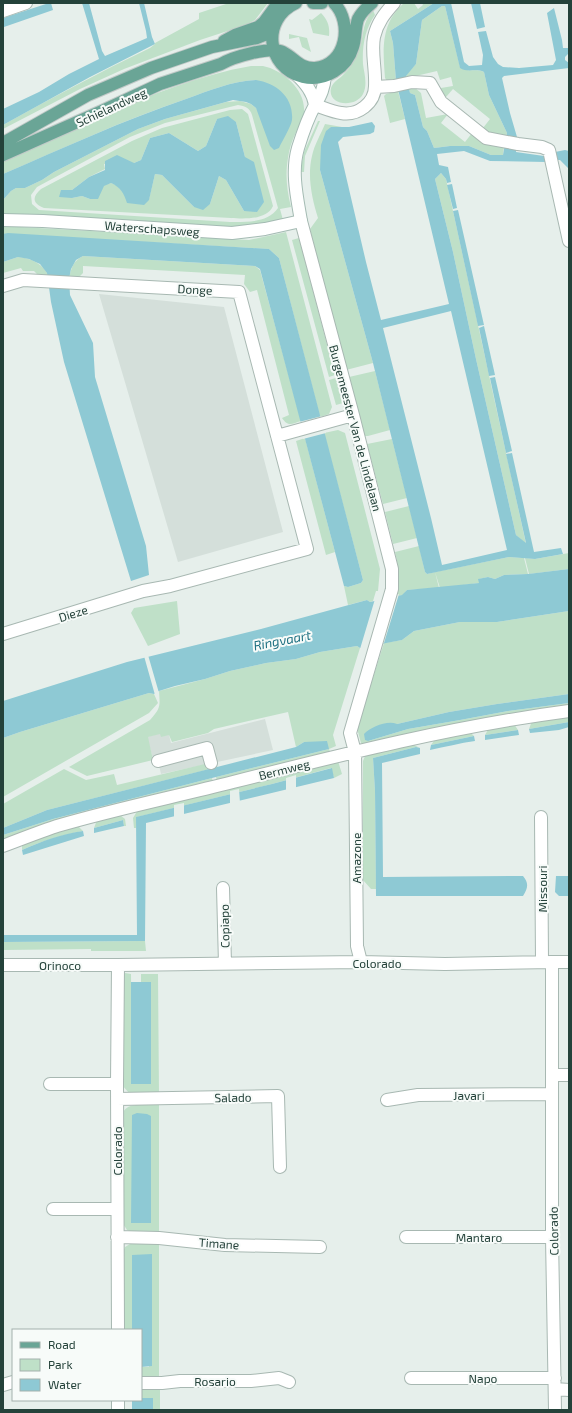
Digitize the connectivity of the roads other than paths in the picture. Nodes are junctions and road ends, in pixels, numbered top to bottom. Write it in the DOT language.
graph roads {
  1 [pos="26,3"];
  2 [pos="313,3"];
  3 [pos="322,3"];
  4 [pos="334,3"];
  5 [pos="372,3"];
  6 [pos="394,3"];
  7 [pos="288,4"];
  8 [pos="3,11"];
  9 [pos="274,27"];
  10 [pos="212,47"];
  11 [pos="274,50"];
  12 [pos="332,60"];
  13 [pos="221,64"];
  14 [pos="281,64"];
  15 [pos="297,75"];
  16 [pos="325,76"];
  17 [pos="375,87"];
  18 [pos="315,104"];
  19 [pos="3,143"];
  20 [pos="3,155"];
  21 [pos="3,220"];
  22 [pos="301,221"];
  23 [pos="569,241"];
  24 [pos="3,286"];
  25 [pos="354,415"];
  26 [pos="278,436"];
  27 [pos="143,592"];
  28 [pos="3,634"];
  29 [pos="569,711"];
  30 [pos="355,752"];
  31 [pos="158,761"];
  32 [pos="210,764"];
  33 [pos="541,817"];
  34 [pos="3,846"];
  35 [pos="223,888"];
  36 [pos="361,962"];
  37 [pos="547,962"];
  38 [pos="569,962"];
  39 [pos="225,964"];
  40 [pos="3,965"];
  41 [pos="118,966"];
  42 [pos="552,1075"];
  43 [pos="569,1075"];
  44 [pos="50,1084"];
  45 [pos="117,1084"];
  46 [pos="552,1094"];
  47 [pos="117,1099"];
  48 [pos="387,1100"];
  49 [pos="280,1167"];
  50 [pos="53,1209"];
  51 [pos="117,1209"];
  52 [pos="117,1237"];
  53 [pos="406,1237"];
  54 [pos="552,1237"];
  55 [pos="320,1246"];
  56 [pos="118,1329"];
  57 [pos="411,1378"];
  58 [pos="289,1382"];
  59 [pos="142,1383"];
  60 [pos="555,1384"];
  61 [pos="569,1390"];
  62 [pos="555,1410"];
  1 -- 8 [label="street"];
  2 -- 3 [label="main road"];
  4 -- 12 [label="main road"];
  5 -- 16 [label="main road"];
  6 -- 17 [label="street"];
  7 -- 9 [label="main road"];
  7 -- 10 [label="main road, Schielandweg"];
  9 -- 10 [label="main road, Schielandweg"];
  9 -- 11 [label="main road"];
  10 -- 19 [label="main road, Schielandweg"];
  11 -- 12 [label="main road"];
  11 -- 13 [label="main road, Schielandweg"];
  11 -- 14 [label="main road"];
  12 -- 16 [label="main road"];
  13 -- 14 [label="main road, Schielandweg"];
  13 -- 20 [label="main road, Schielandweg"];
  14 -- 15 [label="main road"];
  15 -- 16 [label="main road"];
  15 -- 18 [label="street"];
  16 -- 18 [label="street, Burgemeester Van de Lindelaan"];
  17 -- 18 [label="street"];
  17 -- 23 [label="street"];
  18 -- 22 [label="street, Burgemeester Van de Lindelaan"];
  21 -- 22 [label="street, Waterschapsweg"];
  22 -- 25 [label="street, Burgemeester Van de Lindelaan"];
  24 -- 26 [label="street, Donge"];
  25 -- 26 [label="street"];
  25 -- 30 [label="street, Burgemeester Van de Lindelaan"];
  26 -- 27 [label="street, Donge"];
  27 -- 28 [label="street, Dieze"];
  29 -- 30 [label="street, Bermweg"];
  30 -- 34 [label="street, Bermweg"];
  30 -- 36 [label="street, Amazone"];
  31 -- 32 [label="street"];
  33 -- 37 [label="street, Missouri"];
  35 -- 39 [label="street, Copiapo"];
  36 -- 37 [label="street, Colorado"];
  36 -- 39 [label="street, Colorado"];
  37 -- 38 [label="street"];
  37 -- 42 [label="street, Colorado"];
  39 -- 41 [label="street, Colorado"];
  40 -- 41 [label="street, Orinoco"];
  41 -- 45 [label="street, Colorado"];
  42 -- 43 [label="street"];
  42 -- 46 [label="street, Colorado"];
  44 -- 45 [label="street"];
  45 -- 47 [label="street, Colorado"];
  46 -- 48 [label="street, Javari"];
  46 -- 54 [label="street, Colorado"];
  47 -- 49 [label="street, Salado"];
  47 -- 51 [label="street, Colorado"];
  50 -- 51 [label="street"];
  51 -- 52 [label="street, Colorado"];
  52 -- 55 [label="street, Timane"];
  52 -- 56 [label="street, Colorado"];
  53 -- 54 [label="street, Mantaro"];
  54 -- 60 [label="street, Colorado"];
  57 -- 60 [label="street, Napo"];
  58 -- 59 [label="street, Rosario"];
  60 -- 61 [label="street, Napo"];
  60 -- 62 [label="street, Colorado"];
}
